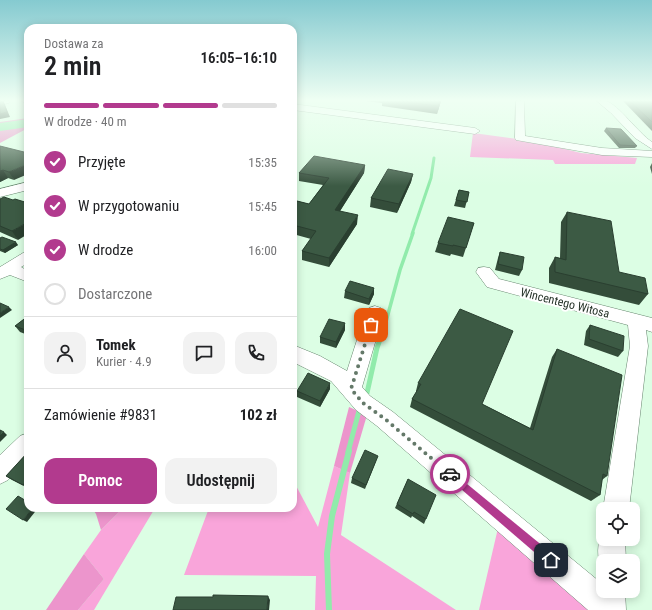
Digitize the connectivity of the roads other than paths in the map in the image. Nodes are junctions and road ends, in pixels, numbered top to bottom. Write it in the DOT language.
graph roads {
  1 [pos="463,129"];
  2 [pos="520,129"];
  3 [pos="633,129"];
  4 [pos="475,131"];
  5 [pos="652,146"];
  6 [pos="652,154"];
  7 [pos="24,187"];
  8 [pos="0,193"];
  9 [pos="24,258"];
  10 [pos="4,271"];
  11 [pos="484,272"];
  12 [pos="24,276"];
  13 [pos="375,312"];
  14 [pos="644,322"];
  15 [pos="297,355"];
  16 [pos="349,387"];
  17 [pos="24,448"];
  18 [pos="0,472"];
  19 [pos="617,502"];
  20 [pos="611,598"];
  21 [pos="611,610"];
  1 -- 4 [label="street"];
  2 -- 6 [label="street"];
  3 -- 5 [label="street"];
  7 -- 8 [label="street"];
  9 -- 10 [label="street"];
  10 -- 12 [label="street"];
  11 -- 14 [label="street, Wincentego Witosa"];
  13 -- 16 [label="street"];
  14 -- 19 [label="street"];
  15 -- 16 [label="street"];
  16 -- 21 [label="street"];
  17 -- 18 [label="street"];
  20 -- 21 [label="street"];
}
